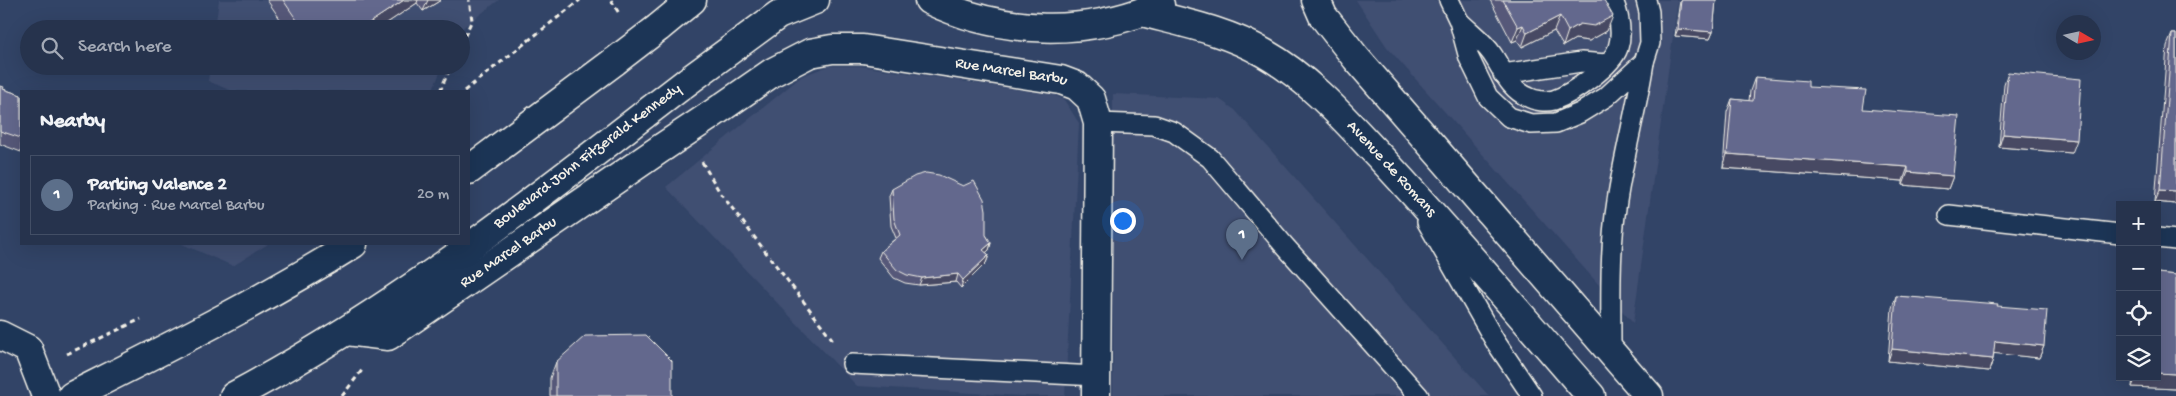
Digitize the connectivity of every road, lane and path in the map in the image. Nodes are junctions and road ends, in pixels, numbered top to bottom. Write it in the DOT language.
graph roads {
  1 [pos="468,0"];
  2 [pos="580,0"];
  3 [pos="612,0"];
  4 [pos="692,0"];
  5 [pos="815,0"];
  6 [pos="929,0"];
  7 [pos="1171,0"];
  8 [pos="1316,0"];
  9 [pos="1449,0"];
  10 [pos="1613,0"];
  11 [pos="1646,0"];
  12 [pos="1142,12"];
  13 [pos="621,17"];
  14 [pos="1459,21"];
  15 [pos="470,24"];
  16 [pos="1644,62"];
  17 [pos="1606,64"];
  18 [pos="1503,74"];
  19 [pos="447,75"];
  20 [pos="440,90"];
  21 [pos="465,90"];
  22 [pos="1098,123"];
  23 [pos="699,156"];
  24 [pos="470,169"];
  25 [pos="1407,186"];
  26 [pos="1949,215"];
  27 [pos="2116,234"];
  28 [pos="2161,238"];
  29 [pos="2176,240"];
  30 [pos="350,245"];
  31 [pos="348,331"];
  32 [pos="0,335"];
  33 [pos="1611,353"];
  34 [pos="852,364"];
  35 [pos="1097,386"];
  36 [pos="46,396"];
  37 [pos="72,396"];
  38 [pos="234,396"];
  39 [pos="1420,396"];
  40 [pos="1532,396"];
  41 [pos="1590,396"];
  42 [pos="1649,396"];
  1 -- 15 [label="path"];
  2 -- 21 [label="path"];
  3 -- 13 [label="path"];
  4 -- 24 [label="main road, bridge"];
  5 -- 31 [label="main road, Boulevard John Fitzerald Kennedy, bridge"];
  6 -- 12 [label="main road"];
  7 -- 12 [label="main road"];
  8 -- 33 [label="main road"];
  9 -- 14 [label="lane"];
  10 -- 17 [label="lane"];
  11 -- 16 [label="lane"];
  12 -- 25 [label="main road, Avenue de Romans"];
  14 -- 16 [label="lane"];
  14 -- 18 [label="lane"];
  16 -- 33 [label="lane"];
  17 -- 18 [label="lane"];
  17 -- 18 [label="lane"];
  19 -- 20 [label="path"];
  22 -- 31 [label="main road, Rue Marcel Barbu, bridge"];
  22 -- 35 [label="main road, Rue Marcel Barbu"];
  22 -- 39 [label="lane"];
  23 -- 34 [label="path"];
  25 -- 40 [label="lane"];
  25 -- 41 [label="main road, Avenue de Romans"];
  26 -- 27 [label="lane"];
  28 -- 29 [label="lane"];
  30 -- 37 [label="main road"];
  31 -- 38 [label="main road, Boulevard John Fitzerald Kennedy"];
  32 -- 36 [label="main road"];
  33 -- 42 [label="main road"];
  34 -- 35 [label="lane"];
}
